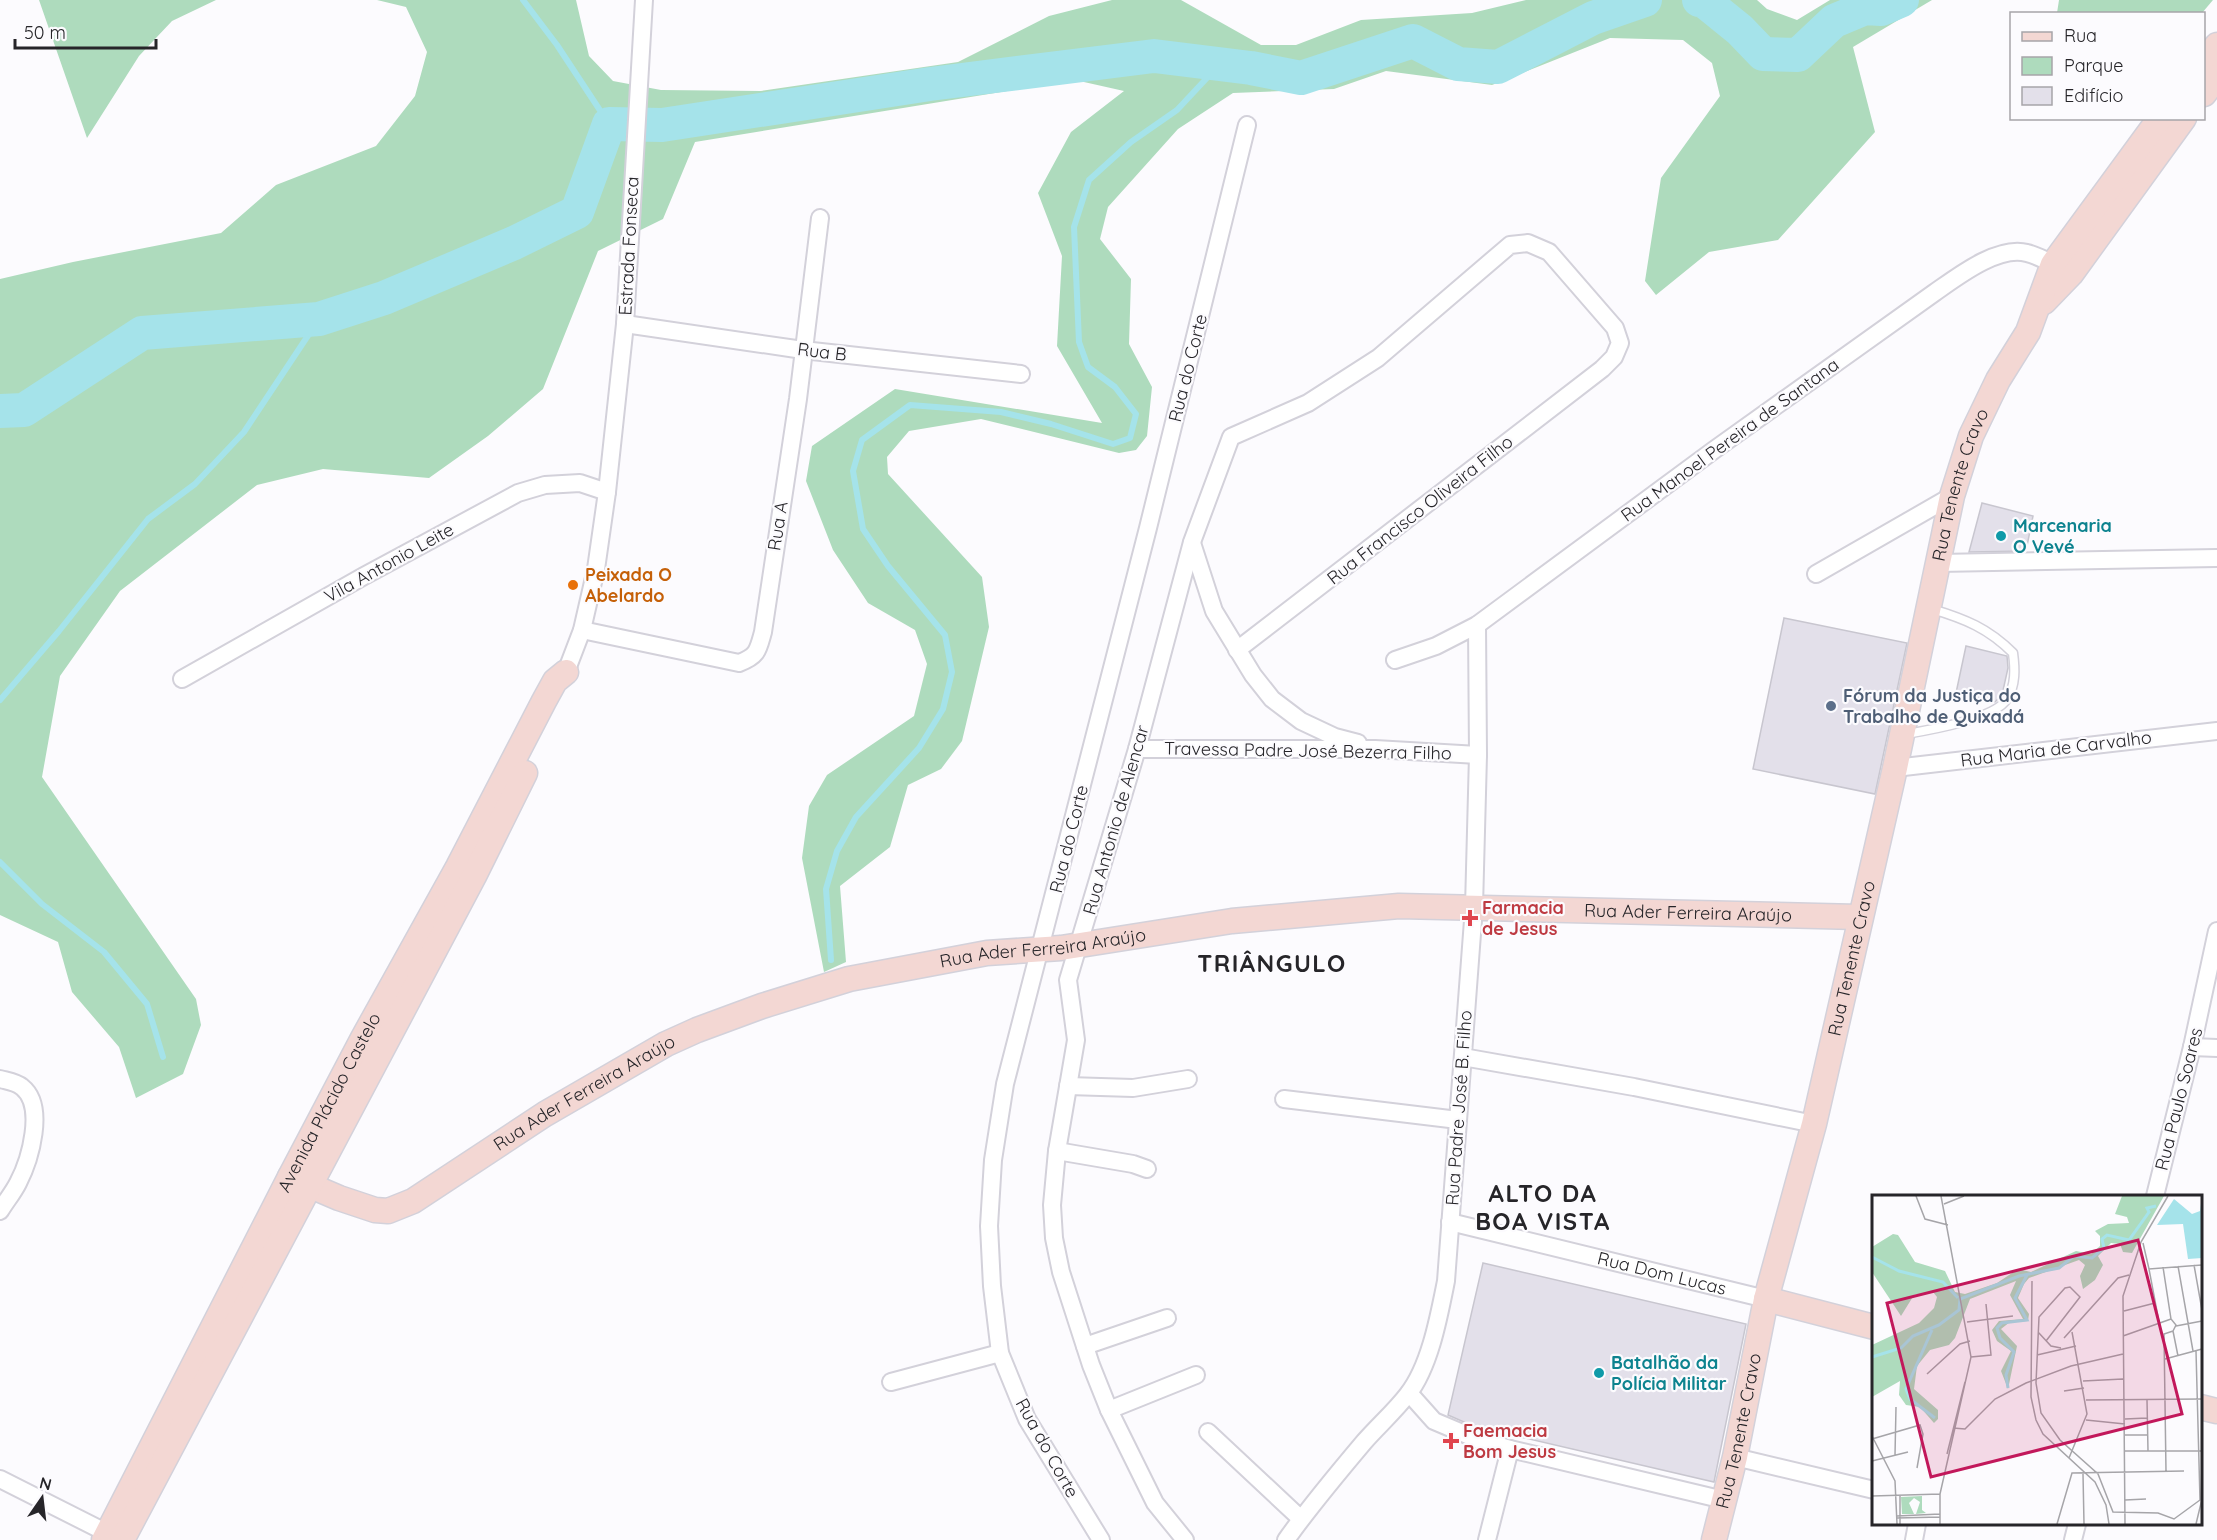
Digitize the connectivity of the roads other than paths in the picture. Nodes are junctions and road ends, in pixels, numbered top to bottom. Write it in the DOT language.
graph roads {
  1 [pos="644,0"];
  2 [pos="2217,45"];
  3 [pos="2205,62"];
  4 [pos="2217,76"];
  5 [pos="2205,93"];
  6 [pos="2159,120"];
  7 [pos="2182,120"];
  8 [pos="1247,125"];
  9 [pos="820,218"];
  10 [pos="2062,269"];
  11 [pos="625,324"];
  12 [pos="803,350"];
  13 [pos="1021,374"];
  14 [pos="1231,437"];
  15 [pos="607,492"];
  16 [pos="1952,496"];
  17 [pos="1192,543"];
  18 [pos="2217,558"];
  19 [pos="1938,563"];
  20 [pos="1816,574"];
  21 [pos="1928,608"];
  22 [pos="1477,625"];
  23 [pos="582,630"];
  24 [pos="1238,650"];
  25 [pos="1395,660"];
  26 [pos="566,672"];
  27 [pos="182,679"];
  28 [pos="2217,731"];
  29 [pos="1902,735"];
  30 [pos="1137,749"];
  31 [pos="1375,749"];
  32 [pos="1478,755"];
  33 [pos="1895,768"];
  34 [pos="1474,907"];
  35 [pos="1859,917"];
  36 [pos="2217,931"];
  37 [pos="1079,944"];
  38 [pos="1041,949"];
  39 [pos="2192,1047"];
  40 [pos="2217,1048"];
  41 [pos="1463,1057"];
  42 [pos="0,1079"];
  43 [pos="1188,1079"];
  44 [pos="1068,1086"];
  45 [pos="1284,1099"];
  46 [pos="1458,1120"];
  47 [pos="1814,1124"];
  48 [pos="1057,1151"];
  49 [pos="1147,1169"];
  50 [pos="300,1181"];
  51 [pos="2155,1195"];
  52 [pos="0,1211"];
  53 [pos="1450,1221"];
  54 [pos="1766,1299"];
  55 [pos="1167,1318"];
  56 [pos="1872,1326"];
  57 [pos="1085,1346"];
  58 [pos="1000,1353"];
  59 [pos="1196,1376"];
  60 [pos="891,1382"];
  61 [pos="1409,1393"];
  62 [pos="2202,1407"];
  63 [pos="1110,1410"];
  64 [pos="2217,1411"];
  65 [pos="1208,1432"];
  66 [pos="1510,1449"];
  67 [pos="1735,1457"];
  68 [pos="0,1479"];
  69 [pos="1872,1490"];
  70 [pos="1724,1500"];
  71 [pos="1301,1519"];
  72 [pos="1917,1525"];
  73 [pos="2077,1525"];
  74 [pos="111,1538"];
  75 [pos="1101,1540"];
  76 [pos="1185,1540"];
  77 [pos="1286,1540"];
  78 [pos="1487,1540"];
  79 [pos="1714,1540"];
  80 [pos="1914,1540"];
  81 [pos="2073,1540"];
  1 -- 11 [label="street, Estrada Fonseca"];
  2 -- 3 [label="street"];
  4 -- 5 [label="street"];
  6 -- 10 [label="street"];
  7 -- 10 [label="street"];
  8 -- 38 [label="street, Rua do Corte"];
  9 -- 12 [label="street, Rua A"];
  10 -- 16 [label="street, Rua Tenente Cravo"];
  10 -- 22 [label="street, Rua Manoel Pereira de Santana"];
  11 -- 12 [label="street, Rua B"];
  11 -- 15 [label="street, Estrada Fonseca"];
  12 -- 13 [label="street, Rua B"];
  12 -- 23 [label="street, Rua A"];
  14 -- 17 [label="street, Rua Antonio de Alencar"];
  14 -- 24 [label="street, Rua Francisco Oliveira Filho"];
  15 -- 23 [label="street, Avenida Plácido Castelo"];
  15 -- 27 [label="street, Vila Antonio Leite"];
  16 -- 19 [label="street, Rua Tenente Cravo"];
  16 -- 20 [label="street"];
  17 -- 24 [label="street"];
  17 -- 30 [label="street, Rua Antonio de Alencar"];
  18 -- 19 [label="street"];
  19 -- 21 [label="street, Rua Tenente Cravo"];
  21 -- 29 [label="street, Rua Tenente Cravo"];
  21 -- 29 [label="lane"];
  22 -- 25 [label="street, Rua Manoel Pereira de Santana"];
  22 -- 32 [label="street, Rua Padre José B. Filho"];
  23 -- 26 [label="street, Avenida Plácido Castelo"];
  24 -- 31 [label="street"];
  26 -- 50 [label="street, Avenida Plácido Castelo"];
  28 -- 33 [label="street, Rua Maria de Carvalho"];
  29 -- 33 [label="street, Rua Tenente Cravo"];
  30 -- 31 [label="street, Travessa Padre José Bezerra Filho"];
  30 -- 37 [label="street, Rua Antonio de Alencar"];
  31 -- 32 [label="street, Travessa Padre José Bezerra Filho"];
  32 -- 34 [label="street, Rua Padre José B. Filho"];
  33 -- 35 [label="street, Rua Tenente Cravo"];
  34 -- 35 [label="street, Rua Ader Ferreira Araújo"];
  34 -- 37 [label="street, Rua Ader Ferreira Araújo"];
  34 -- 41 [label="street, Rua Padre José B. Filho"];
  35 -- 47 [label="street, Rua Tenente Cravo"];
  36 -- 39 [label="street, Rua Paulo Soares"];
  37 -- 38 [label="street, Rua Ader Ferreira Araújo"];
  37 -- 44 [label="street, Rua Antonio de Alencar"];
  38 -- 50 [label="street, Rua Ader Ferreira Araújo"];
  38 -- 58 [label="street, Rua do Corte"];
  39 -- 40 [label="street"];
  39 -- 51 [label="street, Rua Paulo Soares"];
  41 -- 46 [label="street, Rua Padre José B. Filho"];
  41 -- 47 [label="street"];
  42 -- 52 [label="street"];
  43 -- 44 [label="street"];
  44 -- 48 [label="street, Rua Antonio de Alencar"];
  45 -- 46 [label="street"];
  46 -- 53 [label="street, Rua Padre José B. Filho"];
  47 -- 54 [label="street, Rua Tenente Cravo"];
  48 -- 49 [label="street"];
  48 -- 57 [label="street, Rua Antonio de Alencar"];
  50 -- 74 [label="street, Avenida Plácido Castelo"];
  53 -- 54 [label="street, Rua Dom Lucas"];
  53 -- 61 [label="street, Rua Padre José B. Filho"];
  54 -- 56 [label="street, Rua Dom Lucas"];
  54 -- 67 [label="street, Rua Tenente Cravo"];
  55 -- 57 [label="street"];
  57 -- 63 [label="street, Rua Antonio de Alencar"];
  58 -- 60 [label="street"];
  58 -- 75 [label="street, Rua do Corte"];
  59 -- 63 [label="street"];
  61 -- 66 [label="street"];
  61 -- 71 [label="street, Rua Padre José B. Filho"];
  62 -- 64 [label="street"];
  63 -- 76 [label="street, Rua Antonio de Alencar"];
  65 -- 71 [label="street"];
  66 -- 70 [label="street"];
  66 -- 78 [label="street"];
  67 -- 69 [label="street"];
  67 -- 70 [label="street, Rua Tenente Cravo"];
  68 -- 74 [label="street"];
  70 -- 79 [label="street, Rua Tenente Cravo"];
  71 -- 77 [label="street, Rua Padre José B. Filho"];
  72 -- 80 [label="street"];
  73 -- 81 [label="street"];
}
